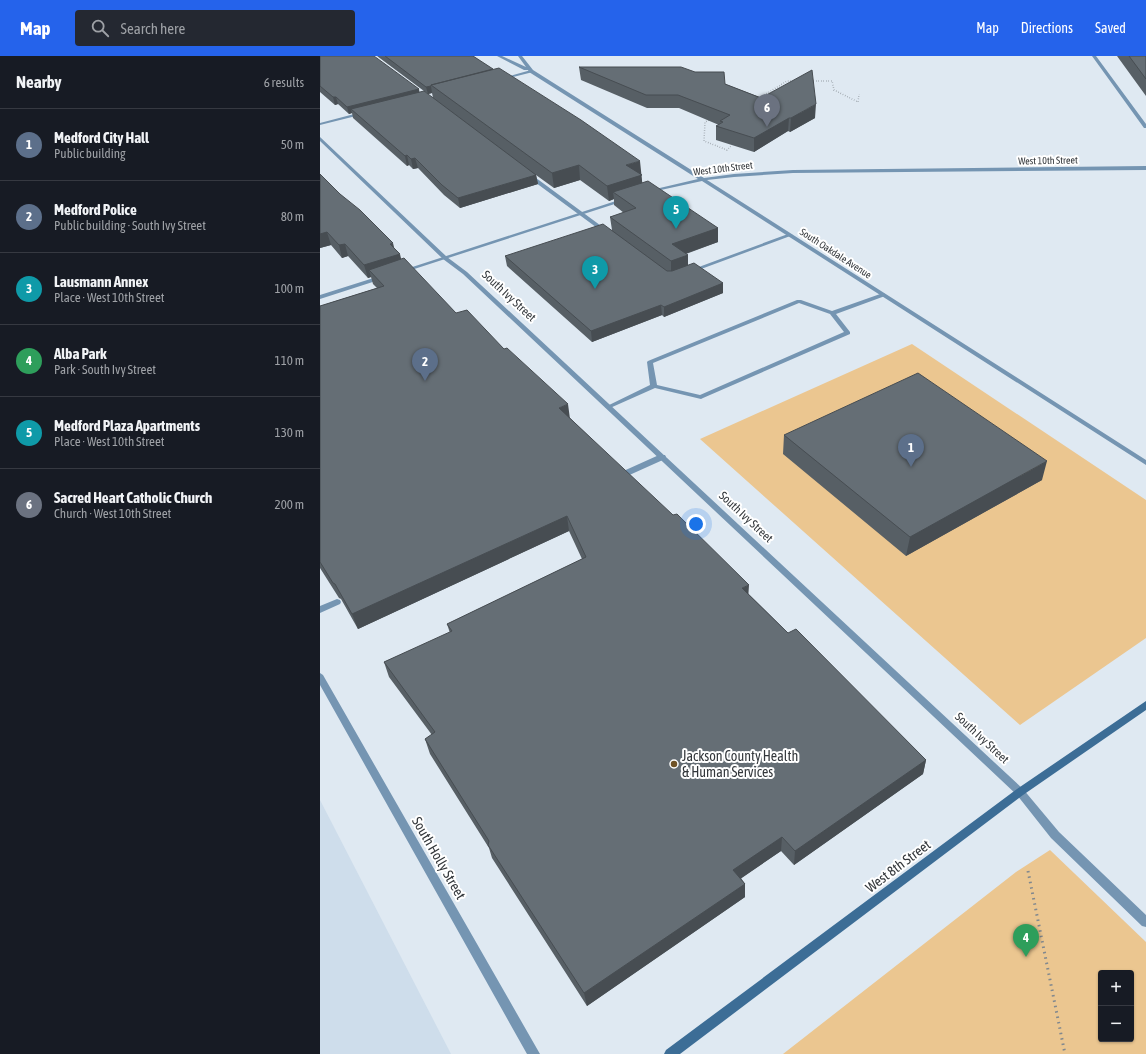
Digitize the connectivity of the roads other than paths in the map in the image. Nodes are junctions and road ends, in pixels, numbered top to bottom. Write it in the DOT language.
graph roads {
  1 [pos="499,56"];
  2 [pos="520,56"];
  3 [pos="1094,56"];
  4 [pos="531,71"];
  5 [pos="493,81"];
  6 [pos="365,112"];
  7 [pos="320,124"];
  8 [pos="1146,127"];
  9 [pos="320,138"];
  10 [pos="1146,168"];
  11 [pos="525,172"];
  12 [pos="703,179"];
  13 [pos="644,194"];
  14 [pos="630,198"];
  15 [pos="580,214"];
  16 [pos="790,235"];
  17 [pos="612,237"];
  18 [pos="445,258"];
  19 [pos="394,274"];
  20 [pos="685,274"];
  21 [pos="386,276"];
  22 [pos="884,295"];
  23 [pos="320,297"];
  24 [pos="832,313"];
  25 [pos="654,386"];
  26 [pos="608,407"];
  27 [pos="662,457"];
  28 [pos="1146,463"];
  29 [pos="622,475"];
  30 [pos="337,602"];
  31 [pos="320,610"];
  32 [pos="320,677"];
  33 [pos="1146,705"];
  34 [pos="1020,792"];
  35 [pos="1146,922"];
  36 [pos="534,1054"];
  37 [pos="670,1054"];
  1 -- 4 [label="street"];
  2 -- 4 [label="street, South Oakdale Avenue"];
  3 -- 8 [label="street"];
  4 -- 5 [label="street"];
  4 -- 12 [label="street, South Oakdale Avenue"];
  6 -- 7 [label="street"];
  9 -- 18 [label="street, South Ivy Street"];
  10 -- 12 [label="street, West 10th Street"];
  11 -- 15 [label="street"];
  12 -- 13 [label="street, West 10th Street"];
  12 -- 16 [label="street, South Oakdale Avenue"];
  14 -- 15 [label="street"];
  15 -- 17 [label="street"];
  15 -- 18 [label="street"];
  16 -- 20 [label="street"];
  16 -- 22 [label="street, South Oakdale Avenue"];
  18 -- 19 [label="street"];
  18 -- 26 [label="street, South Ivy Street"];
  21 -- 23 [label="street"];
  22 -- 24 [label="street"];
  22 -- 28 [label="street, South Oakdale Avenue"];
  24 -- 25 [label="street"];
  24 -- 25 [label="street"];
  25 -- 26 [label="street"];
  26 -- 27 [label="street, South Ivy Street"];
  27 -- 29 [label="street"];
  27 -- 34 [label="street, South Ivy Street"];
  30 -- 31 [label="street"];
  32 -- 36 [label="street, South Holly Street"];
  33 -- 34 [label="main road, West 8th Street"];
  34 -- 35 [label="street, South Ivy Street"];
  34 -- 37 [label="main road, West 8th Street"];
}
